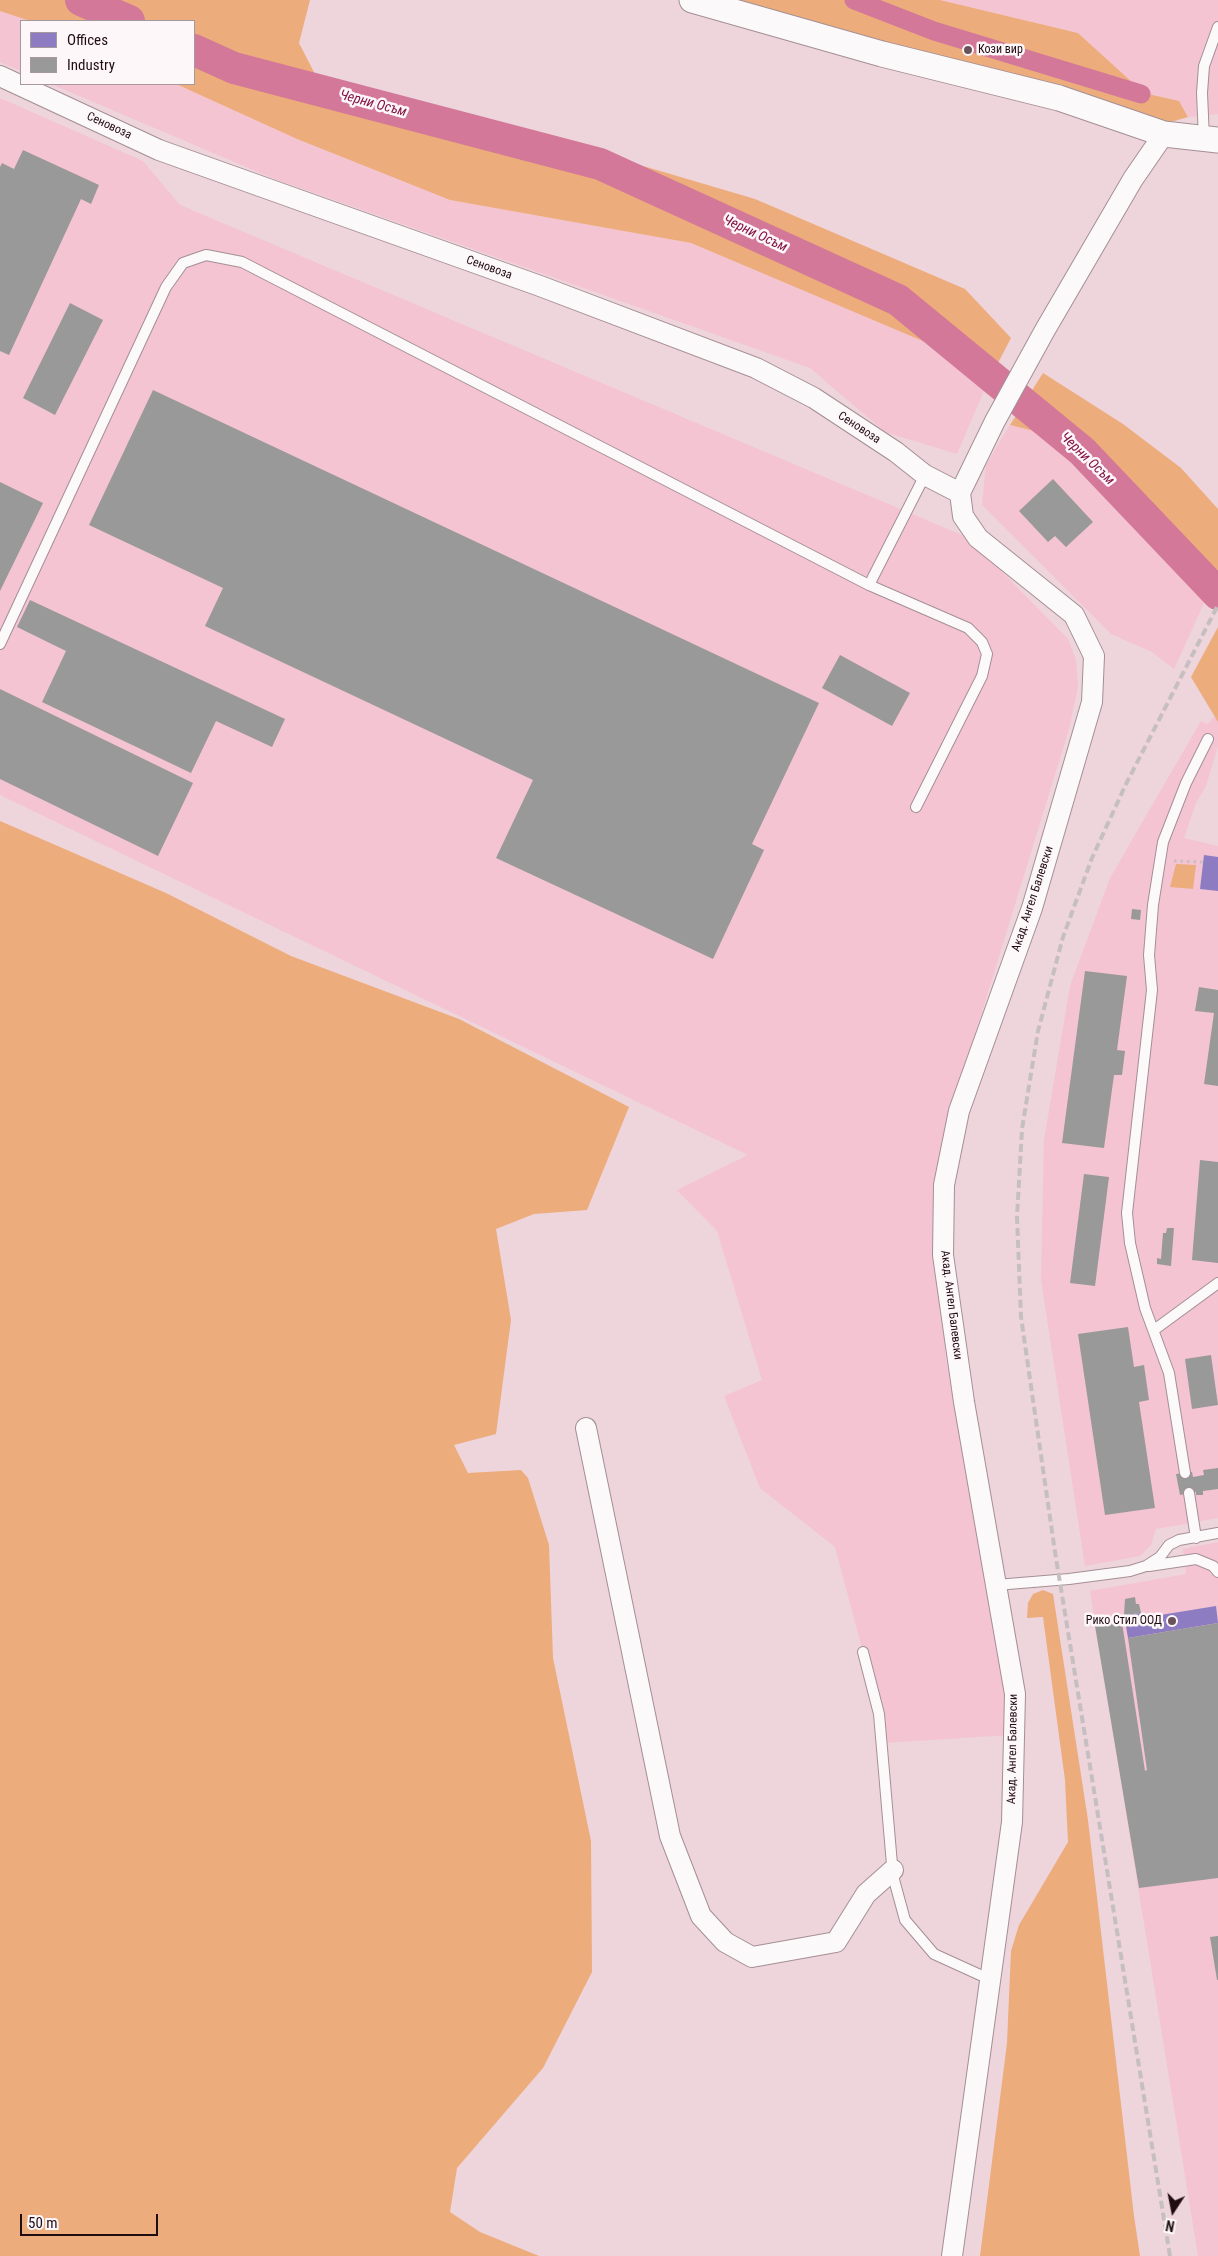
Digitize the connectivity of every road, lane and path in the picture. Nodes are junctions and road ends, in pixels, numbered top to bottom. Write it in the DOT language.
graph roads {
  1 [pos="692,0"];
  2 [pos="1218,28"];
  3 [pos="0,76"];
  4 [pos="1164,134"];
  5 [pos="1211,140"];
  6 [pos="925,475"];
  7 [pos="960,493"];
  8 [pos="869,585"];
  9 [pos="0,644"];
  10 [pos="1208,739"];
  11 [pos="916,807"];
  12 [pos="1160,861"];
  13 [pos="1203,862"];
  14 [pos="1218,1283"];
  15 [pos="1154,1330"];
  16 [pos="586,1428"];
  17 [pos="1185,1473"];
  18 [pos="1189,1493"];
  19 [pos="1218,1533"];
  20 [pos="1196,1538"];
  21 [pos="1146,1566"];
  22 [pos="1218,1572"];
  23 [pos="996,1585"];
  24 [pos="863,1652"];
  25 [pos="892,1870"];
  26 [pos="989,1979"];
  27 [pos="952,2256"];
  1 -- 4 [label="street"];
  2 -- 5 [label="lane"];
  3 -- 6 [label="street, Сеновоза"];
  4 -- 5 [label="street"];
  4 -- 7 [label="street"];
  6 -- 7 [label="street, Сеновоза"];
  6 -- 8 [label="lane"];
  7 -- 23 [label="street, Акад. Ангел Балевски"];
  8 -- 9 [label="lane"];
  8 -- 11 [label="lane"];
  10 -- 12 [label="lane"];
  12 -- 13 [label="path"];
  12 -- 15 [label="lane"];
  14 -- 15 [label="lane"];
  15 -- 17 [label="lane"];
  16 -- 25 [label="street"];
  18 -- 20 [label="lane"];
  19 -- 20 [label="lane"];
  20 -- 21 [label="lane"];
  21 -- 22 [label="lane"];
  21 -- 23 [label="lane"];
  23 -- 26 [label="street, Акад. Ангел Балевски"];
  24 -- 25 [label="lane"];
  25 -- 26 [label="lane"];
  26 -- 27 [label="street, Акад. Ангел Балевски"];
}
